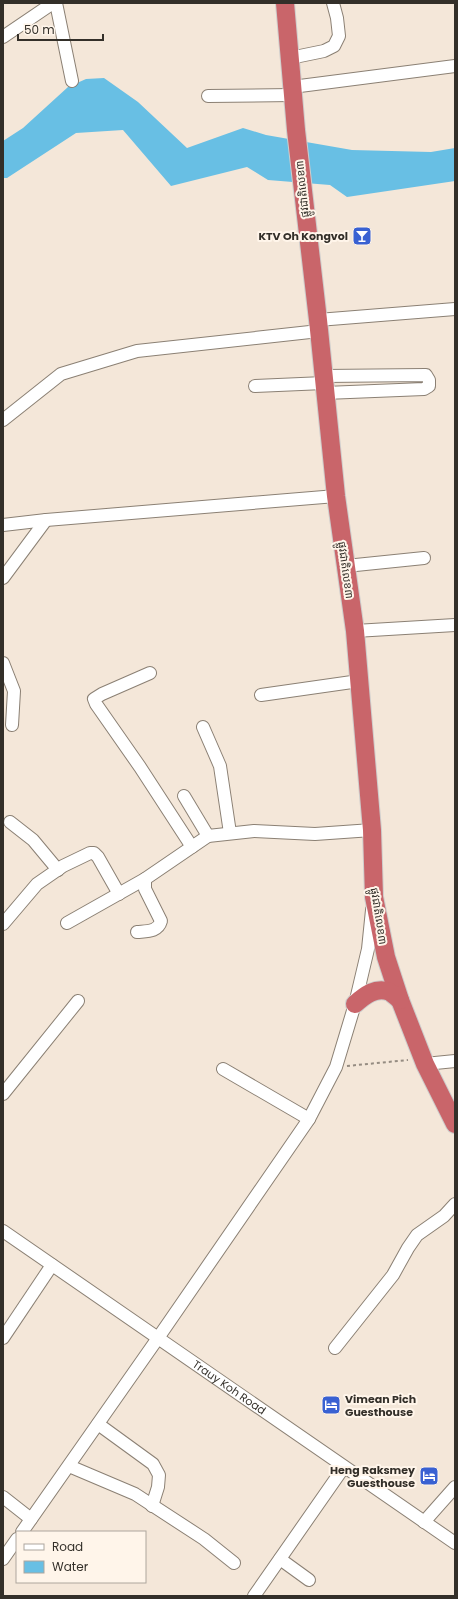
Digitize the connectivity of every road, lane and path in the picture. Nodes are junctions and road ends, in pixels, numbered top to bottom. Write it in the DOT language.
graph roads {
  1 [pos="53,3"];
  2 [pos="285,3"];
  3 [pos="333,3"];
  4 [pos="3,37"];
  5 [pos="290,58"];
  6 [pos="455,66"];
  7 [pos="72,81"];
  8 [pos="292,91"];
  9 [pos="208,96"];
  10 [pos="455,309"];
  11 [pos="318,326"];
  12 [pos="324,384"];
  13 [pos="255,386"];
  14 [pos="3,420"];
  15 [pos="336,496"];
  16 [pos="46,520"];
  17 [pos="3,525"];
  18 [pos="424,558"];
  19 [pos="346,566"];
  20 [pos="3,578"];
  21 [pos="455,625"];
  22 [pos="355,631"];
  23 [pos="3,663"];
  24 [pos="150,673"];
  25 [pos="359,681"];
  26 [pos="261,695"];
  27 [pos="12,725"];
  28 [pos="203,727"];
  29 [pos="184,796"];
  30 [pos="10,822"];
  31 [pos="372,830"];
  32 [pos="230,833"];
  33 [pos="208,836"];
  34 [pos="192,847"];
  35 [pos="58,870"];
  36 [pos="145,878"];
  37 [pos="119,894"];
  38 [pos="374,896"];
  39 [pos="67,923"];
  40 [pos="3,924"];
  41 [pos="137,932"];
  42 [pos="400,1000"];
  43 [pos="78,1001"];
  44 [pos="355,1004"];
  45 [pos="455,1061"];
  46 [pos="424,1062"];
  47 [pos="336,1067"];
  48 [pos="223,1069"];
  49 [pos="3,1094"];
  50 [pos="309,1119"];
  51 [pos="455,1124"];
  52 [pos="455,1204"];
  53 [pos="3,1231"];
  54 [pos="52,1265"];
  55 [pos="3,1338"];
  56 [pos="158,1338"];
  57 [pos="335,1348"];
  58 [pos="98,1424"];
  59 [pos="69,1466"];
  60 [pos="344,1467"];
  61 [pos="455,1487"];
  62 [pos="3,1497"];
  63 [pos="152,1506"];
  64 [pos="31,1519"];
  65 [pos="424,1522"];
  66 [pos="23,1531"];
  67 [pos="16,1540"];
  68 [pos="455,1543"];
  69 [pos="3,1559"];
  70 [pos="280,1560"];
  71 [pos="234,1564"];
  72 [pos="309,1580"];
  73 [pos="254,1596"];
  1 -- 4 [label="street"];
  1 -- 7 [label="street"];
  2 -- 5 [label="highway, ផ្លូវជាតិលេខ៣"];
  3 -- 5 [label="street"];
  5 -- 8 [label="highway, ផ្លូវជាតិលេខ៣"];
  6 -- 8 [label="street"];
  8 -- 9 [label="street"];
  8 -- 11 [label="highway, ផ្លូវជាតិលេខ៣"];
  10 -- 11 [label="street"];
  11 -- 12 [label="highway, ផ្លូវជាតិលេខ៣"];
  11 -- 14 [label="street"];
  12 -- 12 [label="street"];
  12 -- 13 [label="street"];
  12 -- 15 [label="highway, ផ្លូវជាតិលេខ៣"];
  15 -- 16 [label="street"];
  15 -- 19 [label="highway, ផ្លូវជាតិលេខ៣"];
  16 -- 17 [label="street"];
  16 -- 20 [label="street"];
  18 -- 19 [label="street"];
  19 -- 22 [label="highway, ផ្លូវជាតិលេខ៣"];
  21 -- 22 [label="street"];
  22 -- 25 [label="highway, ផ្លូវជាតិលេខ៣"];
  23 -- 27 [label="street"];
  24 -- 34 [label="street"];
  25 -- 26 [label="street"];
  25 -- 31 [label="highway, ផ្លូវជាតិលេខ៣"];
  28 -- 32 [label="street"];
  29 -- 33 [label="street"];
  30 -- 35 [label="street"];
  31 -- 32 [label="street"];
  31 -- 38 [label="highway, ផ្លូវជាតិលេខ៣"];
  32 -- 33 [label="street"];
  33 -- 34 [label="street"];
  34 -- 36 [label="street"];
  35 -- 37 [label="street"];
  35 -- 40 [label="street"];
  36 -- 37 [label="street"];
  36 -- 41 [label="street"];
  37 -- 39 [label="street"];
  38 -- 42 [label="highway, ផ្លូវជាតិលេខ៣"];
  38 -- 44 [label="street"];
  42 -- 44 [label="highway"];
  42 -- 46 [label="highway, ផ្លូវជាតិលេខ៣"];
  43 -- 49 [label="street"];
  44 -- 47 [label="street"];
  45 -- 46 [label="street"];
  46 -- 47 [label="path"];
  46 -- 51 [label="highway, ផ្លូវជាតិលេខ៣"];
  47 -- 50 [label="street"];
  48 -- 50 [label="street"];
  50 -- 56 [label="street"];
  52 -- 57 [label="street"];
  53 -- 54 [label="street, Trauy Koh Road"];
  54 -- 55 [label="street"];
  54 -- 56 [label="street, Trauy Koh Road"];
  56 -- 58 [label="street"];
  56 -- 60 [label="street, Trauy Koh Road"];
  58 -- 59 [label="street"];
  58 -- 63 [label="street"];
  59 -- 63 [label="street"];
  59 -- 64 [label="street"];
  60 -- 65 [label="street, Trauy Koh Road"];
  60 -- 70 [label="street"];
  61 -- 65 [label="street"];
  62 -- 64 [label="street"];
  63 -- 71 [label="street"];
  64 -- 66 [label="street"];
  65 -- 68 [label="street, Trauy Koh Road"];
  67 -- 69 [label="street"];
  70 -- 72 [label="street"];
  70 -- 73 [label="street"];
}
